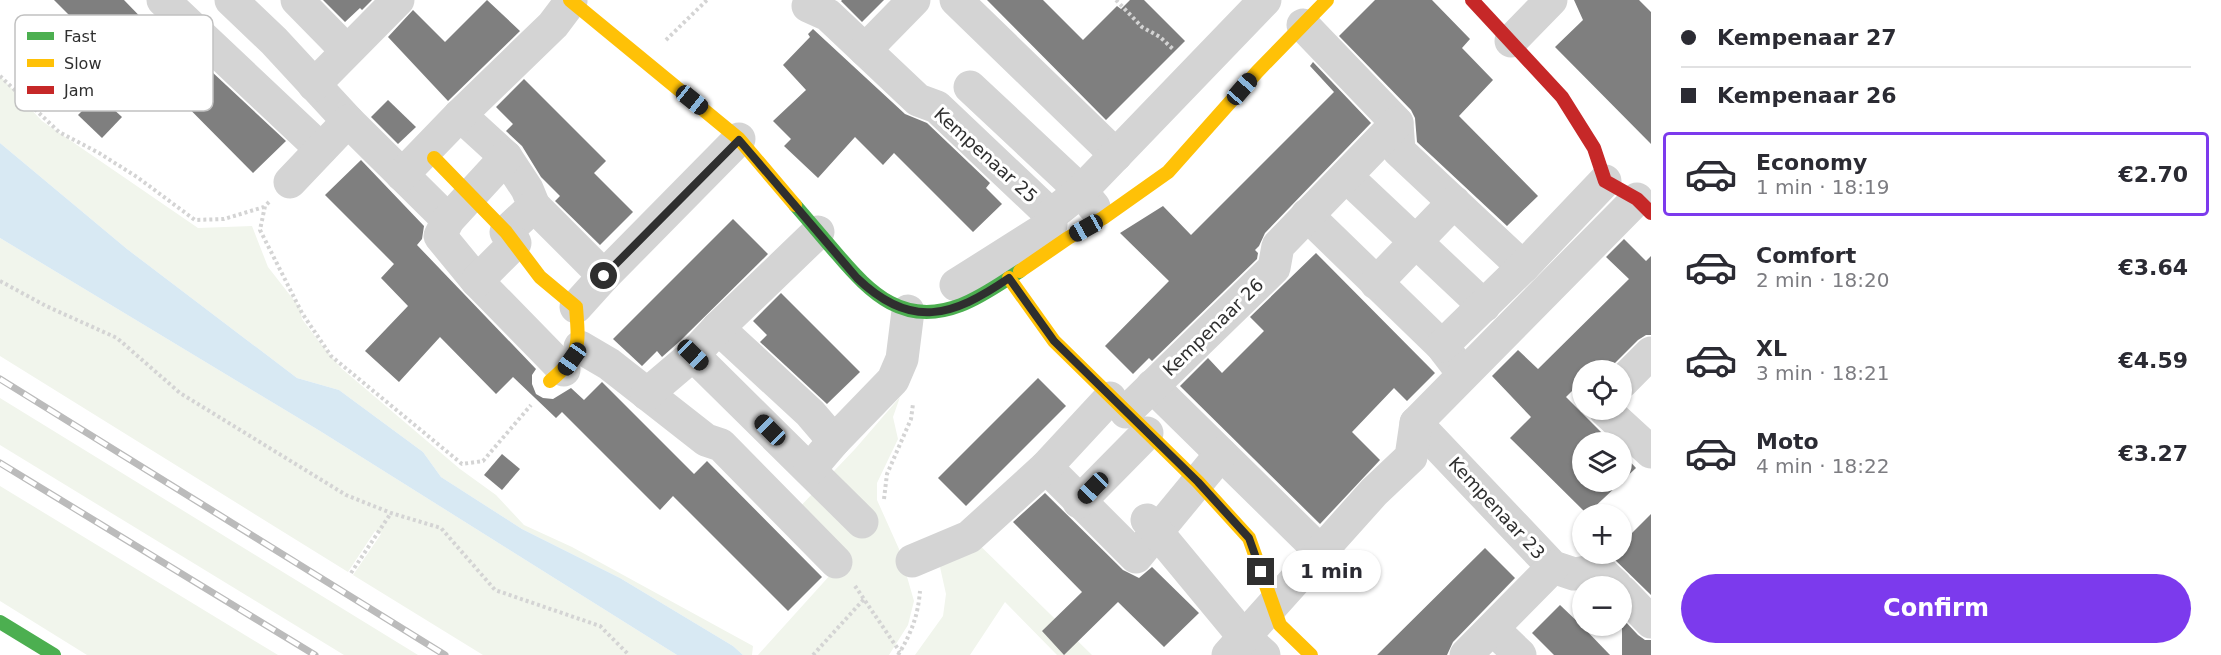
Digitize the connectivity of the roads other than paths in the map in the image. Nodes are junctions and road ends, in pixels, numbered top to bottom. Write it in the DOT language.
graph roads {
  1 [pos="163,0"];
  2 [pos="231,0"];
  3 [pos="297,0"];
  4 [pos="398,0"];
  5 [pos="914,0"];
  6 [pos="956,0"];
  7 [pos="1264,0"];
  8 [pos="1327,0"];
  9 [pos="1472,0"];
  10 [pos="1551,0"];
  11 [pos="571,1"];
  12 [pos="808,6"];
  13 [pos="179,15"];
  14 [pos="1303,25"];
  15 [pos="1511,41"];
  16 [pos="213,47"];
  17 [pos="865,50"];
  18 [pos="347,51"];
  19 [pos="314,85"];
  20 [pos="970,87"];
  21 [pos="460,115"];
  22 [pos="348,121"];
  23 [pos="1397,123"];
  24 [pos="739,140"];
  25 [pos="321,149"];
  26 [pos="1116,155"];
  27 [pos="506,157"];
  28 [pos="434,158"];
  29 [pos="402,175"];
  30 [pos="1605,181"];
  31 [pos="290,182"];
  32 [pos="1354,184"];
  33 [pos="1081,191"];
  34 [pos="470,197"];
  35 [pos="1454,202"];
  36 [pos="534,206"];
  37 [pos="1644,206"];
  38 [pos="1052,215"];
  39 [pos="1307,215"];
  40 [pos="1103,218"];
  41 [pos="448,220"];
  42 [pos="818,232"];
  43 [pos="511,237"];
  44 [pos="1416,242"];
  45 [pos="1524,267"];
  46 [pos="604,276"];
  47 [pos="1009,278"];
  48 [pos="477,281"];
  49 [pos="1376,283"];
  50 [pos="956,285"];
  51 [pos="1484,306"];
  52 [pos="576,307"];
  53 [pos="908,311"];
  54 [pos="718,328"];
  55 [pos="1442,346"];
  56 [pos="1651,353"];
  57 [pos="693,355"];
  58 [pos="564,366"];
  59 [pos="1632,372"];
  60 [pos="1463,374"];
  61 [pos="1152,387"];
  62 [pos="647,394"];
  63 [pos="810,413"];
  64 [pos="1128,414"];
  65 [pos="1616,420"];
  66 [pos="1416,423"];
  67 [pos="834,441"];
  68 [pos="785,445"];
  69 [pos="1651,452"];
  70 [pos="1221,454"];
  71 [pos="1046,467"];
  72 [pos="810,469"];
  73 [pos="751,477"];
  74 [pos="1194,478"];
  75 [pos="1079,502"];
  76 [pos="1277,510"];
  77 [pos="873,511"];
  78 [pos="1152,526"];
  79 [pos="1249,538"];
  80 [pos="1321,552"];
  81 [pos="912,561"];
  82 [pos="836,562"];
  83 [pos="1553,567"];
  84 [pos="1605,576"];
  85 [pos="1632,602"];
  86 [pos="1273,606"];
  87 [pos="0,622"];
  88 [pos="1651,622"];
  89 [pos="1493,629"];
  90 [pos="1245,649"];
  91 [pos="54,655"];
  92 [pos="1311,655"];
  93 [pos="1466,655"];
  94 [pos="1520,655"];
  1 -- 13 [label="street"];
  2 -- 19 [label="street"];
  3 -- 18 [label="street"];
  4 -- 18 [label="street"];
  5 -- 17 [label="street"];
  6 -- 26 [label="street"];
  7 -- 26 [label="street, Kempenaar 25"];
  8 -- 14 [label="street"];
  9 -- 15 [label="street"];
  10 -- 15 [label="street"];
  11 -- 21 [label="street"];
  11 -- 24 [label="street"];
  12 -- 17 [label="street, Kempenaar 25"];
  14 -- 23 [label="street"];
  14 -- 40 [label="street"];
  15 -- 30 [label="street"];
  16 -- 25 [label="street"];
  17 -- 38 [label="street, Kempenaar 25"];
  18 -- 19 [label="street"];
  19 -- 22 [label="street"];
  20 -- 33 [label="street, Kempenaar 25"];
  21 -- 27 [label="street"];
  21 -- 29 [label="street"];
  22 -- 25 [label="street"];
  22 -- 29 [label="street"];
  23 -- 32 [label="street"];
  23 -- 35 [label="street"];
  24 -- 42 [label="street"];
  24 -- 46 [label="street"];
  25 -- 31 [label="street"];
  26 -- 33 [label="street, Kempenaar 25"];
  27 -- 34 [label="street"];
  27 -- 36 [label="street"];
  28 -- 34 [label="street"];
  29 -- 41 [label="street"];
  30 -- 37 [label="street"];
  30 -- 45 [label="street"];
  32 -- 39 [label="street"];
  32 -- 44 [label="street"];
  33 -- 38 [label="street, Kempenaar 25"];
  33 -- 40 [label="street, Kempenaar 25"];
  34 -- 41 [label="street"];
  34 -- 43 [label="street"];
  35 -- 44 [label="street"];
  35 -- 45 [label="street"];
  36 -- 43 [label="street"];
  36 -- 46 [label="street"];
  37 -- 60 [label="street"];
  38 -- 50 [label="street, Kempenaar 25"];
  39 -- 49 [label="street"];
  39 -- 61 [label="street, Kempenaar 26"];
  40 -- 47 [label="street"];
  41 -- 48 [label="street"];
  42 -- 53 [label="street"];
  42 -- 54 [label="street"];
  43 -- 48 [label="street"];
  43 -- 52 [label="street"];
  44 -- 49 [label="street"];
  44 -- 51 [label="street"];
  45 -- 51 [label="street"];
  46 -- 52 [label="street"];
  47 -- 53 [label="street"];
  47 -- 64 [label="street"];
  48 -- 58 [label="street"];
  49 -- 55 [label="street"];
  51 -- 55 [label="street"];
  52 -- 58 [label="street"];
  53 -- 67 [label="street"];
  54 -- 57 [label="street"];
  54 -- 63 [label="street"];
  55 -- 60 [label="street"];
  56 -- 59 [label="street"];
  57 -- 62 [label="street"];
  57 -- 68 [label="street"];
  58 -- 62 [label="street"];
  60 -- 66 [label="street"];
  61 -- 64 [label="street, Kempenaar 26"];
  61 -- 70 [label="street, Kempenaar 26"];
  62 -- 73 [label="street"];
  63 -- 67 [label="street"];
  63 -- 68 [label="street"];
  64 -- 71 [label="street, Kempenaar 26"];
  64 -- 74 [label="street"];
  64 -- 75 [label="street, Kempenaar 26"];
  65 -- 69 [label="street"];
  66 -- 80 [label="street"];
  66 -- 83 [label="street, Kempenaar 23"];
  67 -- 72 [label="street"];
  68 -- 72 [label="street"];
  68 -- 73 [label="street"];
  70 -- 74 [label="street"];
  70 -- 76 [label="street, Kempenaar 26"];
  71 -- 75 [label="street"];
  71 -- 81 [label="street, Kempenaar 26"];
  72 -- 77 [label="street"];
  73 -- 82 [label="street"];
  74 -- 78 [label="street"];
  74 -- 79 [label="street"];
  75 -- 78 [label="street"];
  76 -- 79 [label="street"];
  76 -- 80 [label="street, Kempenaar 26"];
  78 -- 90 [label="street"];
  79 -- 86 [label="street"];
  80 -- 86 [label="street"];
  83 -- 84 [label="street, Kempenaar 23"];
  83 -- 89 [label="street"];
  85 -- 88 [label="street"];
  86 -- 90 [label="street"];
  86 -- 92 [label="street"];
  87 -- 91 [label="street"];
  89 -- 93 [label="street"];
  89 -- 94 [label="street"];
}
